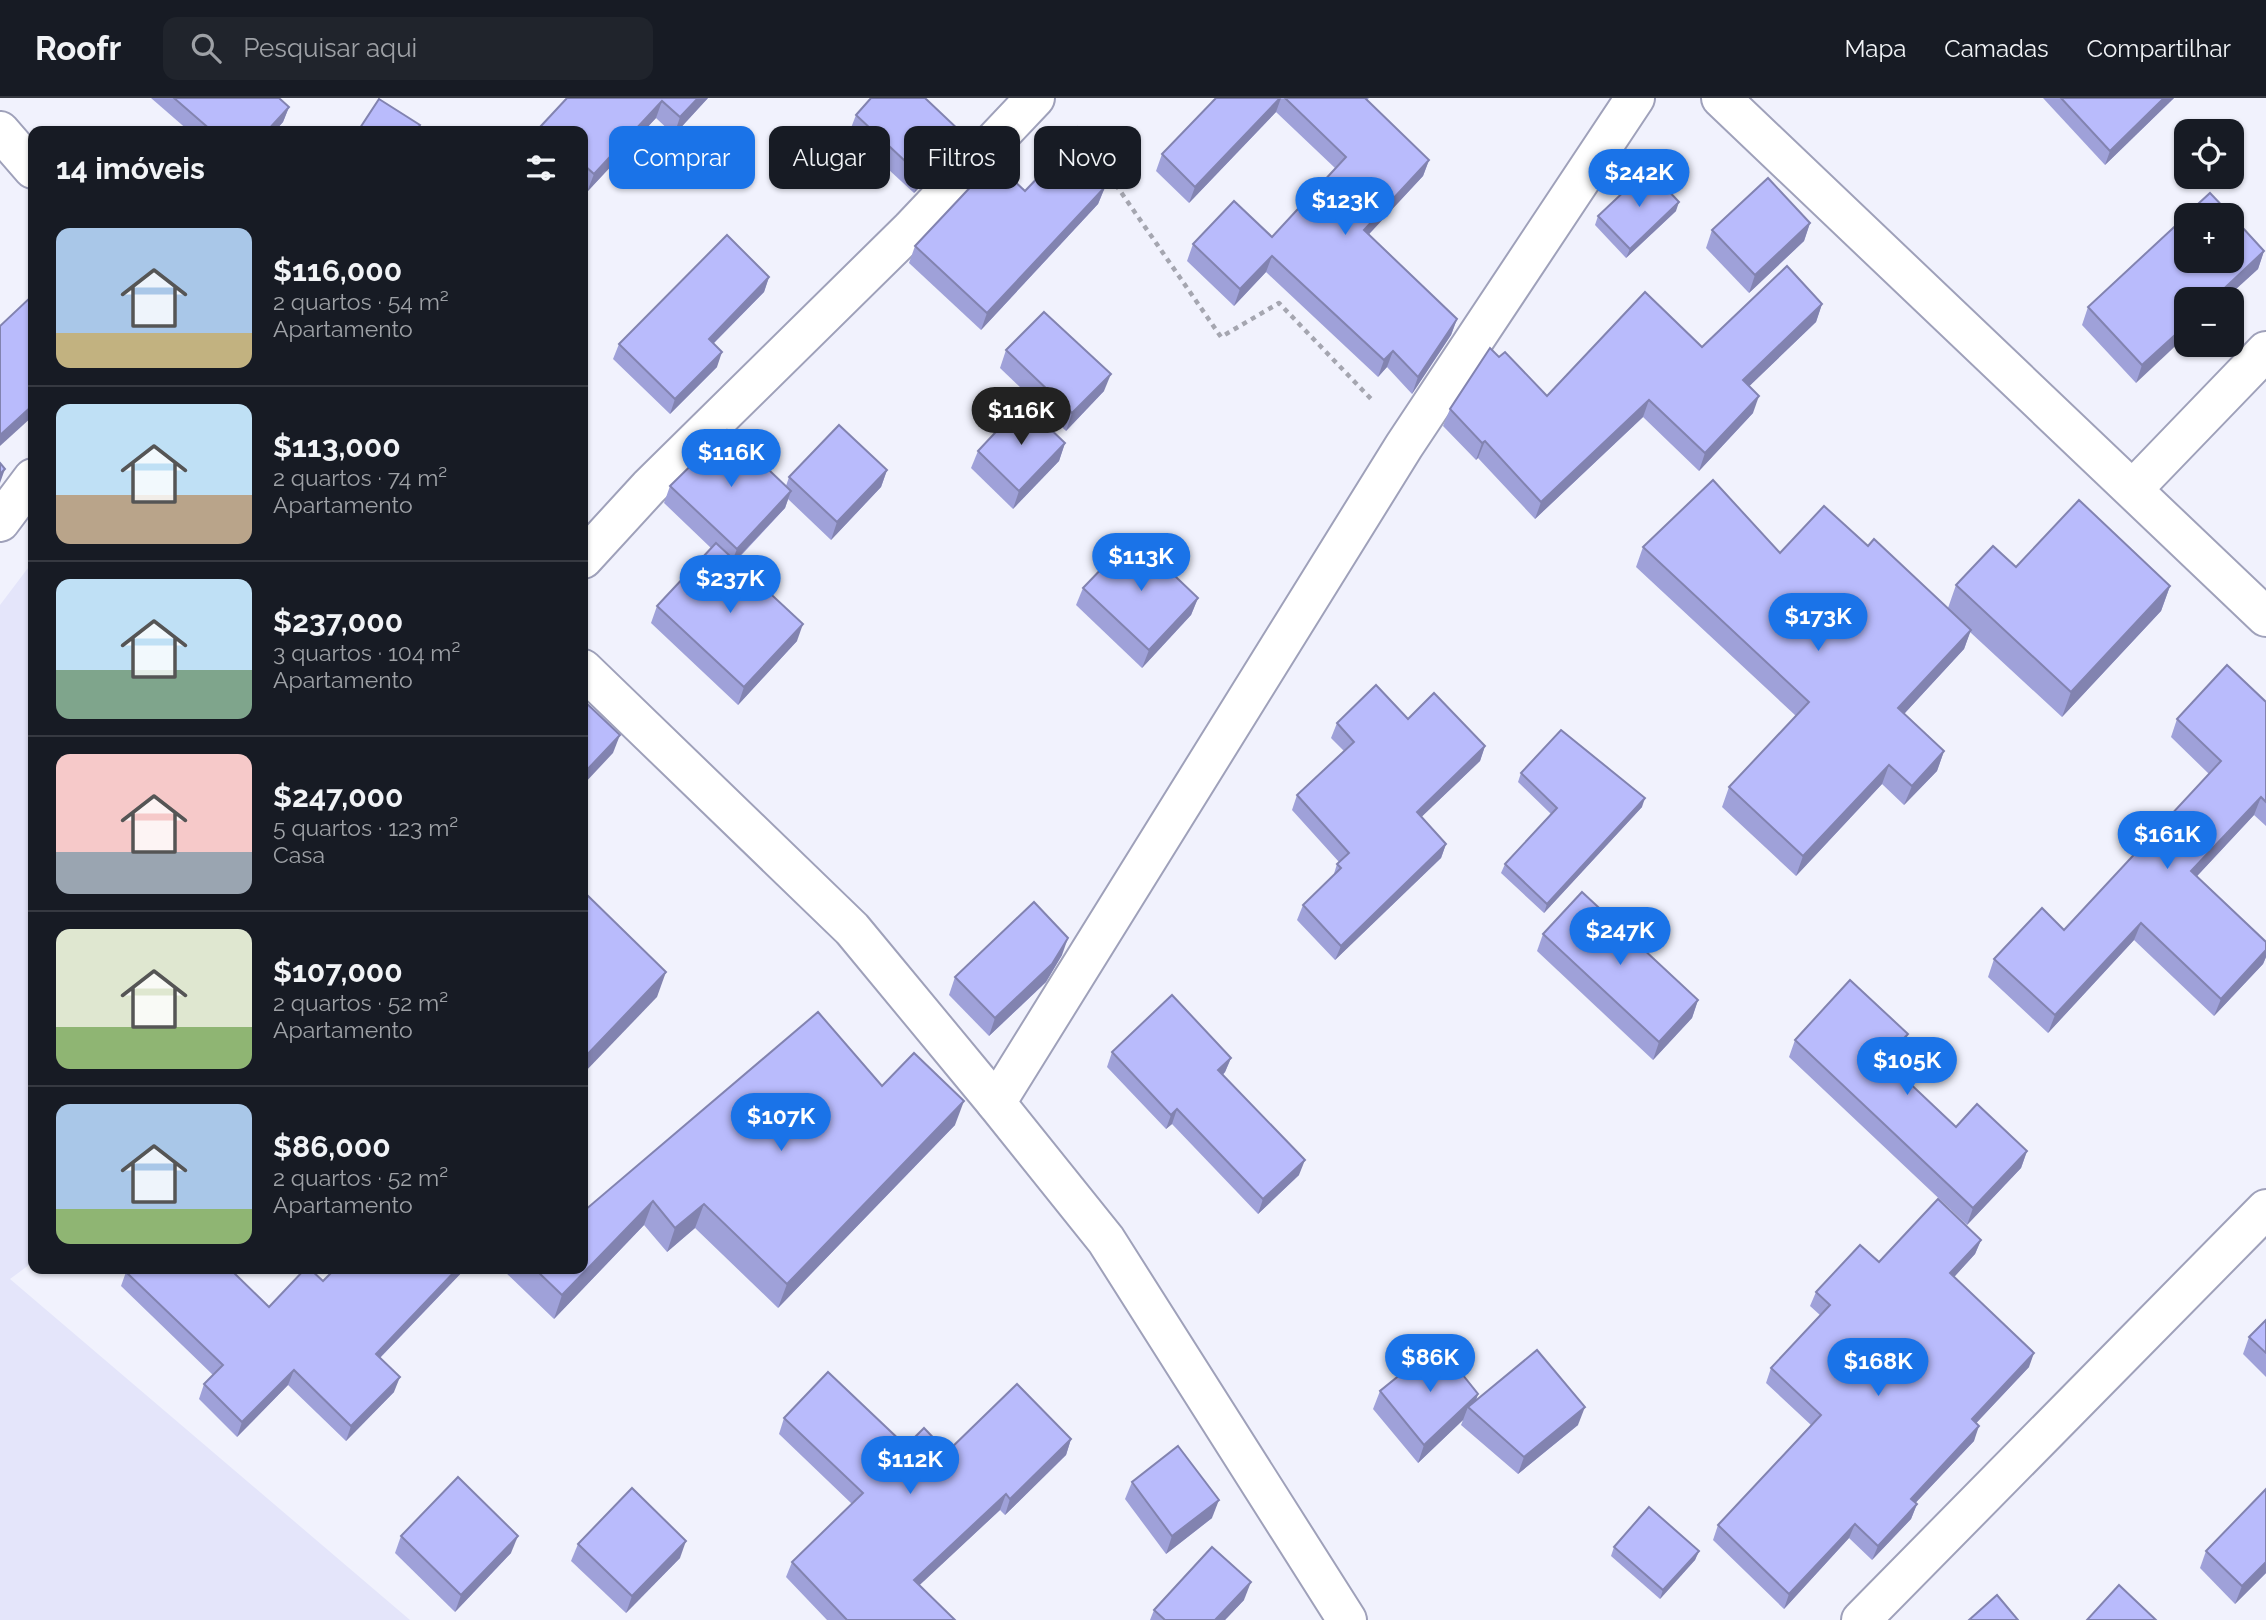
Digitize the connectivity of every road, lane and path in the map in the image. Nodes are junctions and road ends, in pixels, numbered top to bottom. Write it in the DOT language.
graph roads {
  1 [pos="1035,98"];
  2 [pos="1635,98"];
  3 [pos="1721,98"];
  4 [pos="1071,121"];
  5 [pos="0,131"];
  6 [pos="28,163"];
  7 [pos="2266,351"];
  8 [pos="1409,438"];
  9 [pos="28,485"];
  10 [pos="2133,489"];
  11 [pos="0,522"];
  12 [pos="588,554"];
  13 [pos="2266,617"];
  14 [pos="588,674"];
  15 [pos="947,1046"];
  16 [pos="996,1102"];
  17 [pos="1066,1191"];
  18 [pos="2266,1209"];
  19 [pos="1347,1620"];
  20 [pos="1861,1620"];
  1 -- 12 [label="street"];
  2 -- 8 [label="street"];
  3 -- 10 [label="street"];
  4 -- 8 [label="path"];
  5 -- 6 [label="street"];
  7 -- 10 [label="street"];
  8 -- 16 [label="street"];
  9 -- 11 [label="street"];
  10 -- 13 [label="street"];
  14 -- 15 [label="street"];
  15 -- 16 [label="street"];
  15 -- 17 [label="street"];
  16 -- 17 [label="street"];
  17 -- 19 [label="street"];
  18 -- 20 [label="street"];
}
